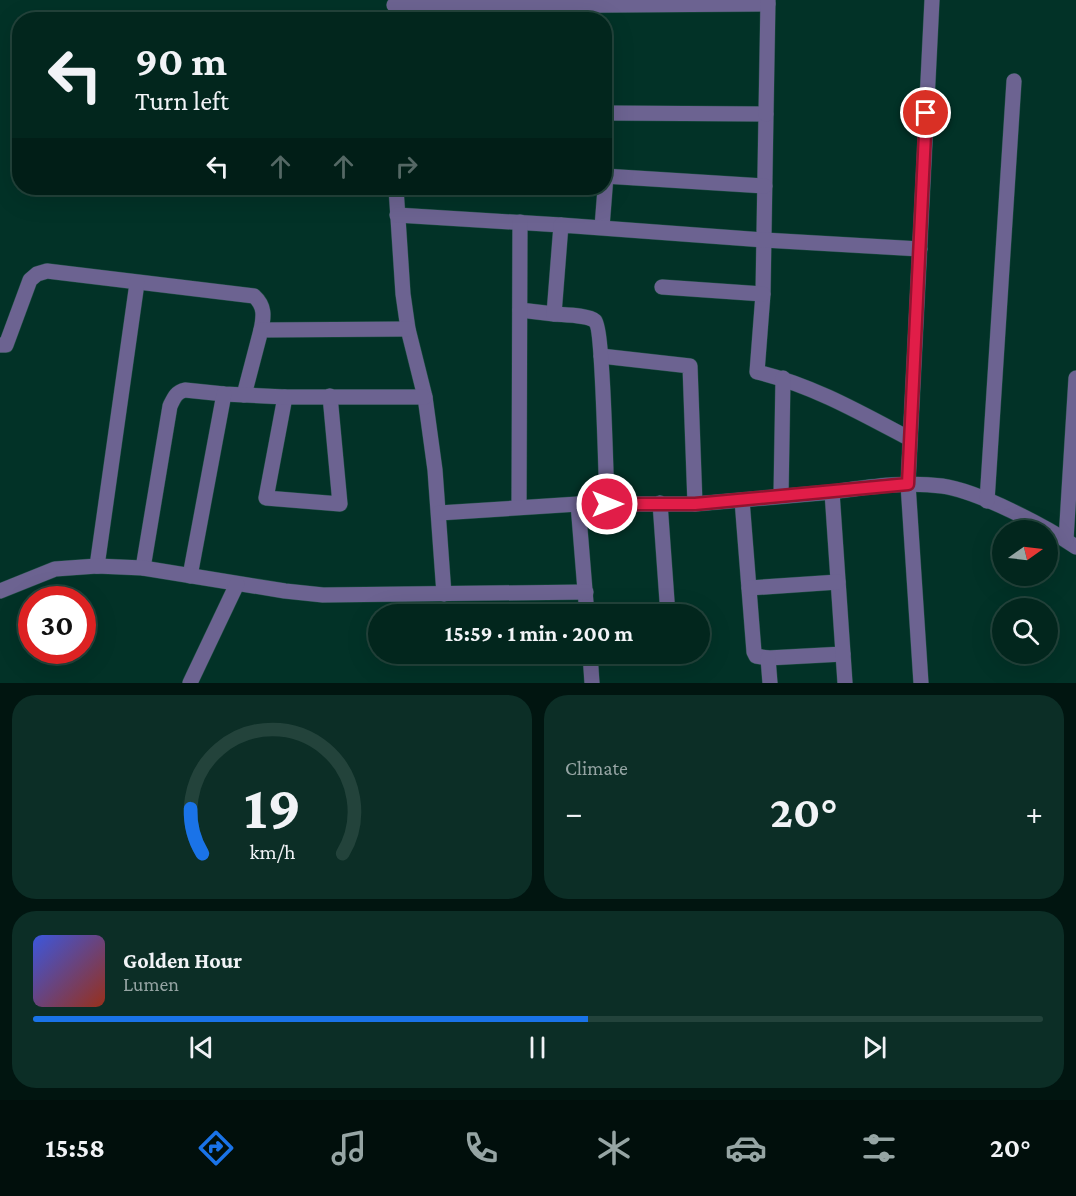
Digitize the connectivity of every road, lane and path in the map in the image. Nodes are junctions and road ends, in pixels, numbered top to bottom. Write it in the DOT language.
graph roads {
  1 [pos="932,0"];
  2 [pos="768,2"];
  3 [pos="394,8"];
  4 [pos="1014,81"];
  5 [pos="612,113"];
  6 [pos="766,114"];
  7 [pos="612,176"];
  8 [pos="765,186"];
  9 [pos="396,195"];
  10 [pos="604,195"];
  11 [pos="397,215"];
  12 [pos="520,222"];
  13 [pos="561,225"];
  14 [pos="602,227"];
  15 [pos="764,240"];
  16 [pos="920,249"];
  17 [pos="137,283"];
  18 [pos="662,287"];
  19 [pos="763,294"];
  20 [pos="520,310"];
  21 [pos="554,314"];
  22 [pos="408,329"];
  23 [pos="261,330"];
  24 [pos="0,345"];
  25 [pos="601,356"];
  26 [pos="783,378"];
  27 [pos="1076,378"];
  28 [pos="224,394"];
  29 [pos="244,395"];
  30 [pos="330,396"];
  31 [pos="285,397"];
  32 [pos="425,397"];
  33 [pos="910,439"];
  34 [pos="908,484"];
  35 [pos="831,492"];
  36 [pos="782,496"];
  37 [pos="742,500"];
  38 [pos="987,501"];
  39 [pos="578,504"];
  40 [pos="607,504"];
  41 [pos="660,504"];
  42 [pos="695,504"];
  43 [pos="519,507"];
  44 [pos="439,513"];
  45 [pos="1071,543"];
  46 [pos="98,566"];
  47 [pos="143,568"];
  48 [pos="190,576"];
  49 [pos="838,582"];
  50 [pos="237,584"];
  51 [pos="749,588"];
  52 [pos="0,591"];
  53 [pos="586,592"];
  54 [pos="444,594"];
  55 [pos="587,604"];
  56 [pos="667,604"];
  57 [pos="843,654"];
  58 [pos="768,658"];
  59 [pos="591,664"];
  60 [pos="190,683"];
  61 [pos="592,683"];
  62 [pos="770,683"];
  63 [pos="845,683"];
  64 [pos="921,683"];
  1 -- 16 [label="street"];
  2 -- 3 [label="street"];
  2 -- 6 [label="street"];
  4 -- 38 [label="street"];
  5 -- 6 [label="street"];
  6 -- 8 [label="street"];
  7 -- 8 [label="street"];
  8 -- 15 [label="street"];
  9 -- 11 [label="street"];
  10 -- 14 [label="street"];
  11 -- 12 [label="street"];
  11 -- 22 [label="street"];
  12 -- 13 [label="street"];
  12 -- 20 [label="street"];
  13 -- 14 [label="street"];
  13 -- 21 [label="street"];
  14 -- 15 [label="street"];
  15 -- 16 [label="street"];
  15 -- 19 [label="street"];
  16 -- 33 [label="street"];
  17 -- 23 [label="street"];
  17 -- 24 [label="street"];
  17 -- 46 [label="street"];
  18 -- 19 [label="street"];
  19 -- 26 [label="street"];
  20 -- 21 [label="street"];
  20 -- 43 [label="street"];
  21 -- 25 [label="street"];
  22 -- 23 [label="street"];
  22 -- 32 [label="street"];
  23 -- 29 [label="street"];
  25 -- 40 [label="street"];
  25 -- 42 [label="street"];
  26 -- 33 [label="street"];
  26 -- 36 [label="street"];
  27 -- 45 [label="street"];
  28 -- 29 [label="street"];
  28 -- 47 [label="street"];
  28 -- 48 [label="street"];
  29 -- 31 [label="street"];
  30 -- 31 [label="street"];
  30 -- 31 [label="street"];
  30 -- 32 [label="street"];
  32 -- 44 [label="street"];
  33 -- 34 [label="street"];
  34 -- 35 [label="street"];
  34 -- 38 [label="street"];
  34 -- 64 [label="street"];
  35 -- 36 [label="street"];
  35 -- 49 [label="street"];
  36 -- 37 [label="street"];
  37 -- 42 [label="street"];
  37 -- 51 [label="street"];
  38 -- 45 [label="street"];
  39 -- 40 [label="street"];
  39 -- 43 [label="street"];
  39 -- 53 [label="street"];
  40 -- 41 [label="street"];
  41 -- 42 [label="street"];
  41 -- 56 [label="street"];
  43 -- 44 [label="street"];
  44 -- 54 [label="street"];
  46 -- 47 [label="street"];
  46 -- 52 [label="street"];
  47 -- 48 [label="street"];
  48 -- 50 [label="street"];
  49 -- 51 [label="street"];
  49 -- 57 [label="street"];
  50 -- 54 [label="street"];
  50 -- 60 [label="street"];
  51 -- 58 [label="street"];
  53 -- 54 [label="street"];
  53 -- 55 [label="street"];
  57 -- 58 [label="street"];
  57 -- 63 [label="street"];
  58 -- 62 [label="street"];
  59 -- 61 [label="street"];
}
